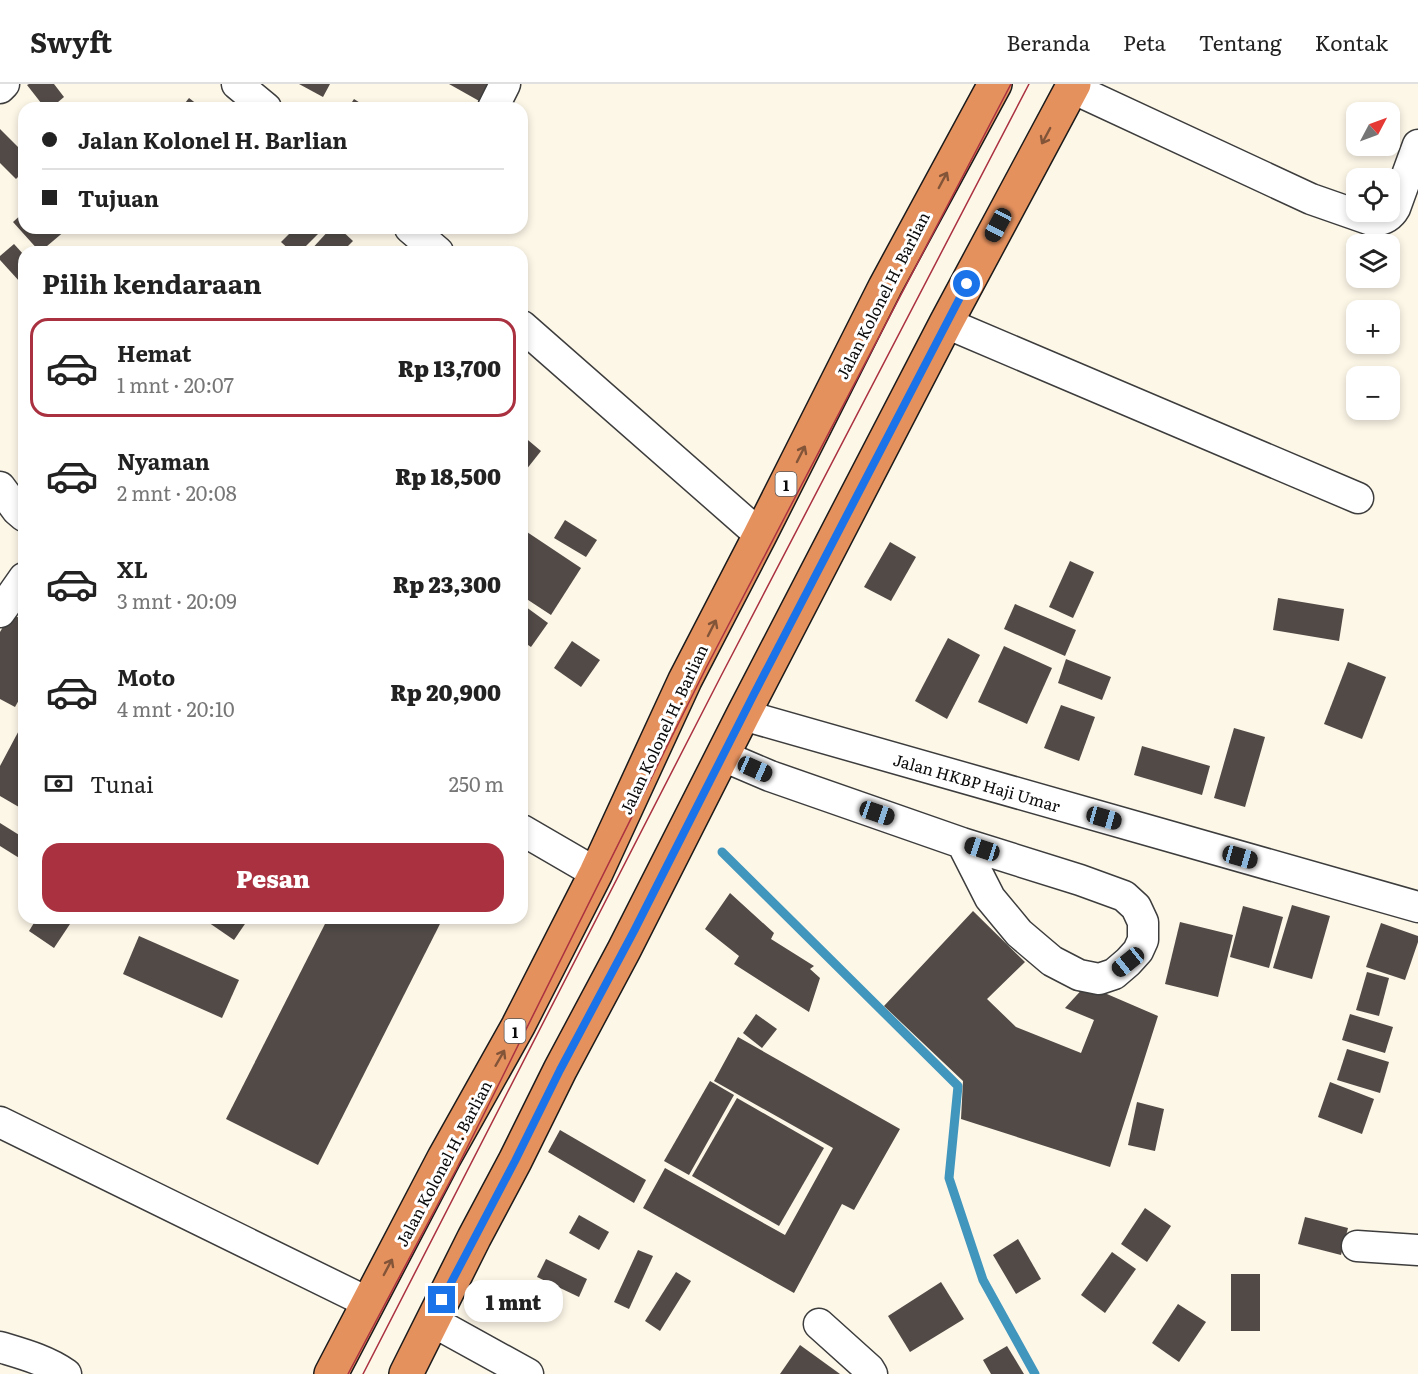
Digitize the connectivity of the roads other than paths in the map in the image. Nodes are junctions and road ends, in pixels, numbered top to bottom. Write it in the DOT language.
graph roads {
  1 [pos="4,84"];
  2 [pos="237,84"];
  3 [pos="505,84"];
  4 [pos="994,84"];
  5 [pos="1073,86"];
  6 [pos="0,88"];
  7 [pos="259,102"];
  8 [pos="497,102"];
  9 [pos="1418,145"];
  10 [pos="946,323"];
  11 [pos="528,331"];
  12 [pos="1358,498"];
  13 [pos="760,535"];
  14 [pos="18,586"];
  15 [pos="0,612"];
  16 [pos="743,715"];
  17 [pos="723,756"];
  18 [pos="528,833"];
  19 [pos="962,843"];
  20 [pos="596,873"];
  21 [pos="1418,907"];
  22 [pos="0,1122"];
  23 [pos="1357,1246"];
  24 [pos="1418,1250"];
  25 [pos="369,1303"];
  26 [pos="432,1321"];
  27 [pos="819,1324"];
  28 [pos="0,1347"];
  29 [pos="66,1374"];
  30 [pos="331,1374"];
  31 [pos="406,1374"];
  32 [pos="528,1374"];
  33 [pos="872,1374"];
  1 -- 6 [label="street"];
  2 -- 7 [label="street"];
  3 -- 8 [label="street"];
  13 -- 4 [label="highway, Jalan Kolonel H. Barlian / 1, one-way"];
  5 -- 9 [label="street"];
  5 -- 10 [label="highway, one-way"];
  10 -- 12 [label="street"];
  10 -- 16 [label="highway"];
  11 -- 13 [label="street"];
  20 -- 13 [label="highway, Jalan Kolonel H. Barlian / 1, one-way"];
  14 -- 15 [label="street"];
  16 -- 17 [label="highway"];
  16 -- 21 [label="street, Jalan HKBP Haji Umar"];
  17 -- 19 [label="street"];
  17 -- 26 [label="highway"];
  18 -- 20 [label="street"];
  19 -- 19 [label="street"];
  25 -- 20 [label="highway, Jalan Kolonel H. Barlian / 1, one-way"];
  22 -- 25 [label="street"];
  23 -- 24 [label="street"];
  25 -- 30 [label="highway, Jalan Kolonel H. Barlian / 1"];
  26 -- 31 [label="highway"];
  26 -- 32 [label="street"];
  27 -- 33 [label="street"];
  28 -- 29 [label="street"];
}
